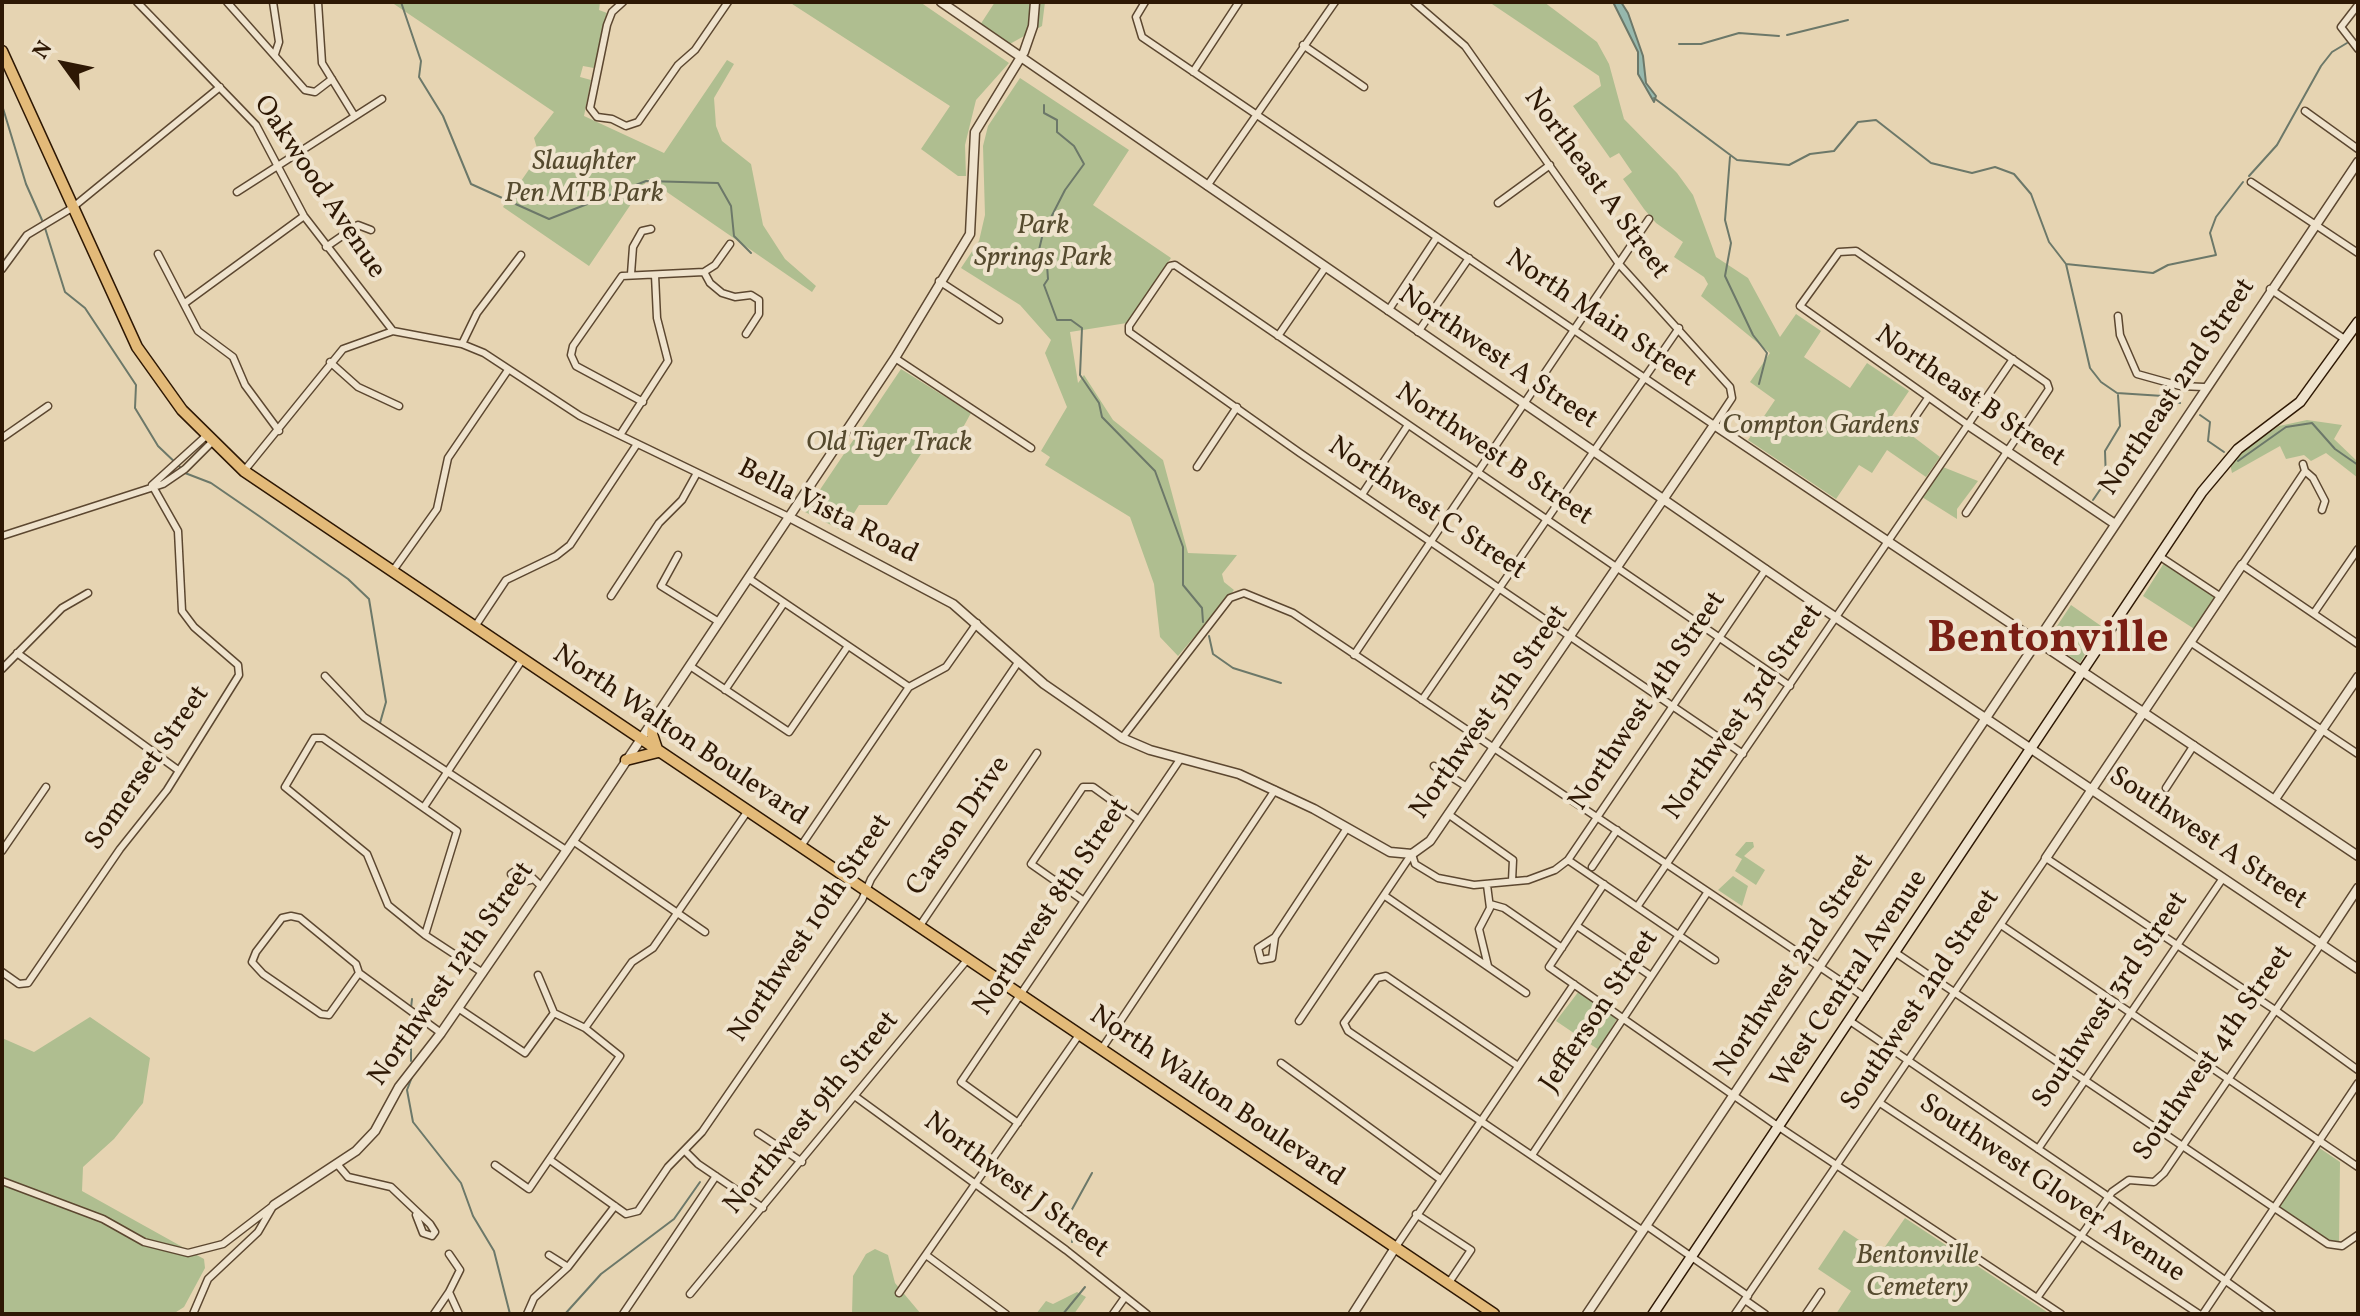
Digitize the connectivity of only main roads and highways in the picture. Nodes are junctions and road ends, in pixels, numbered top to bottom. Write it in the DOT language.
graph roads {
  1 [pos="2,51"];
  2 [pos="2358,322"];
  3 [pos="654,718"];
  4 [pos="658,752"];
  5 [pos="626,760"];
  6 [pos="1494,1314"];
  7 [pos="1653,1314"];
  1 -- 4 [label="main road, North Walton Boulevard"];
  2 -- 7 [label="main road, West Central Avenue"];
  3 -- 4 [label="main road"];
  4 -- 5 [label="main road"];
  4 -- 6 [label="main road, North Walton Boulevard"];
}
